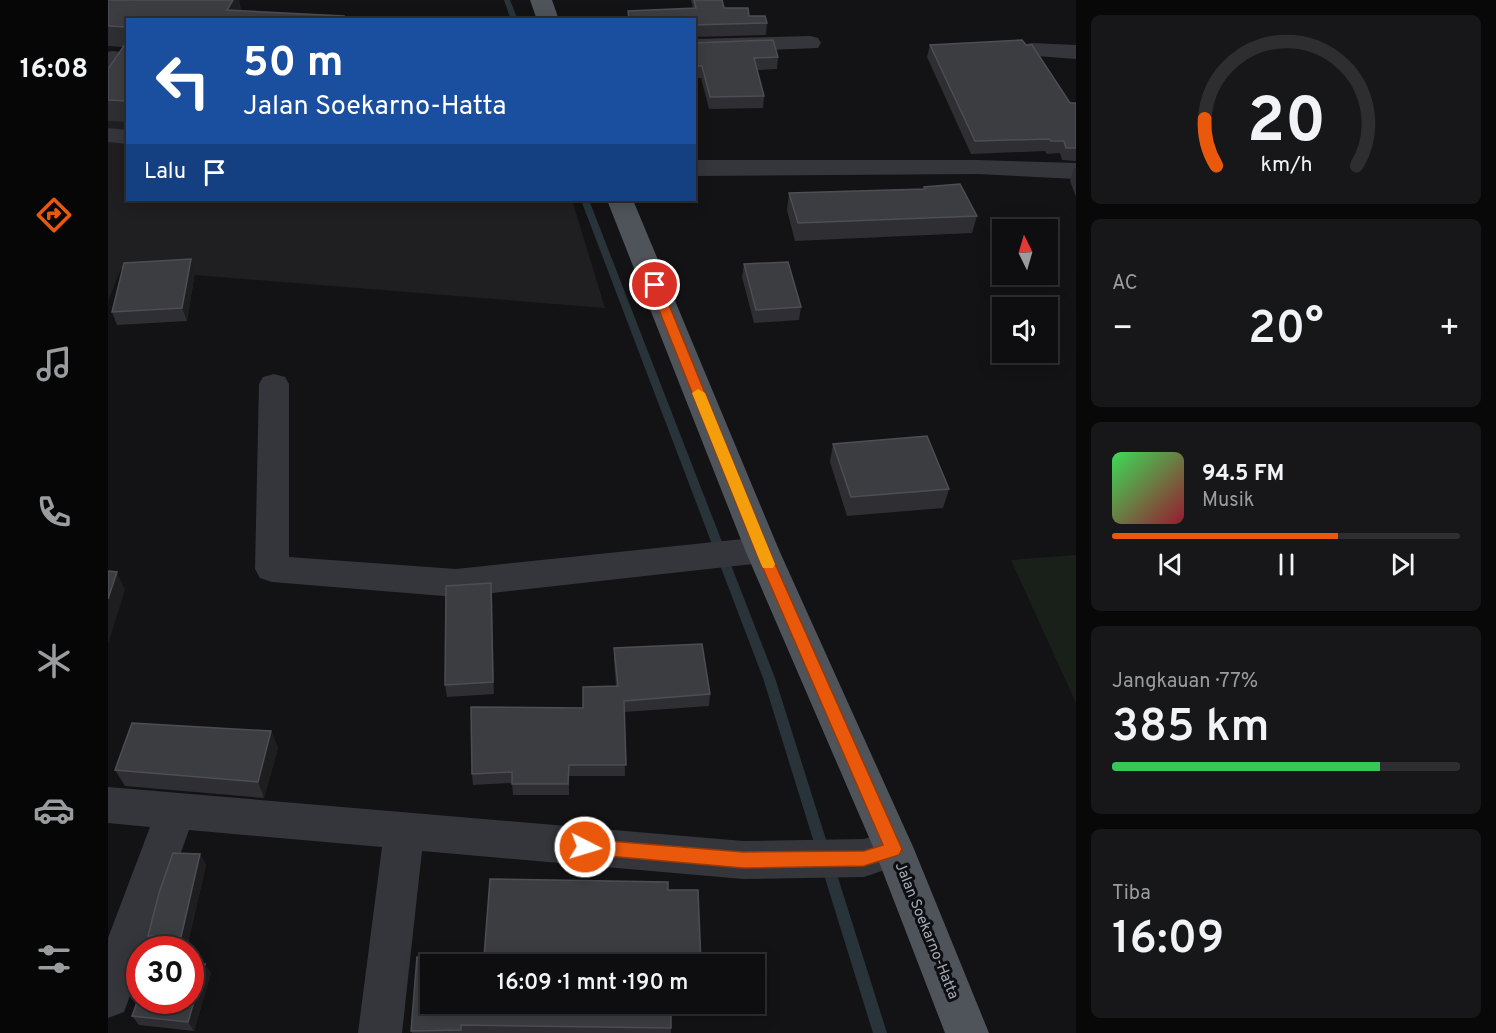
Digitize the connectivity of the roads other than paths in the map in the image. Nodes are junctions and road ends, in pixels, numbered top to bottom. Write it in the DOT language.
graph roads {
  1 [pos="541,0"];
  2 [pos="548,18"];
  3 [pos="810,43"];
  4 [pos="696,46"];
  5 [pos="1031,50"];
  6 [pos="1076,52"];
  7 [pos="108,135"];
  8 [pos="126,137"];
  9 [pos="696,168"];
  10 [pos="1076,171"];
  11 [pos="620,201"];
  12 [pos="273,384"];
  13 [pos="752,551"];
  14 [pos="108,805"];
  15 [pos="175,813"];
  16 [pos="404,831"];
  17 [pos="879,854"];
  18 [pos="108,996"];
  19 [pos="380,1033"];
  20 [pos="967,1033"];
  1 -- 2 [label="main road"];
  3 -- 4 [label="street"];
  5 -- 6 [label="street"];
  7 -- 8 [label="street"];
  9 -- 10 [label="street"];
  11 -- 13 [label="main road, Jalan Soekarno-Hatta"];
  12 -- 13 [label="street"];
  13 -- 17 [label="main road, Jalan Soekarno-Hatta"];
  14 -- 15 [label="street"];
  15 -- 16 [label="street"];
  15 -- 18 [label="street"];
  16 -- 17 [label="street"];
  16 -- 19 [label="street"];
  17 -- 20 [label="main road, Jalan Soekarno-Hatta"];
}
